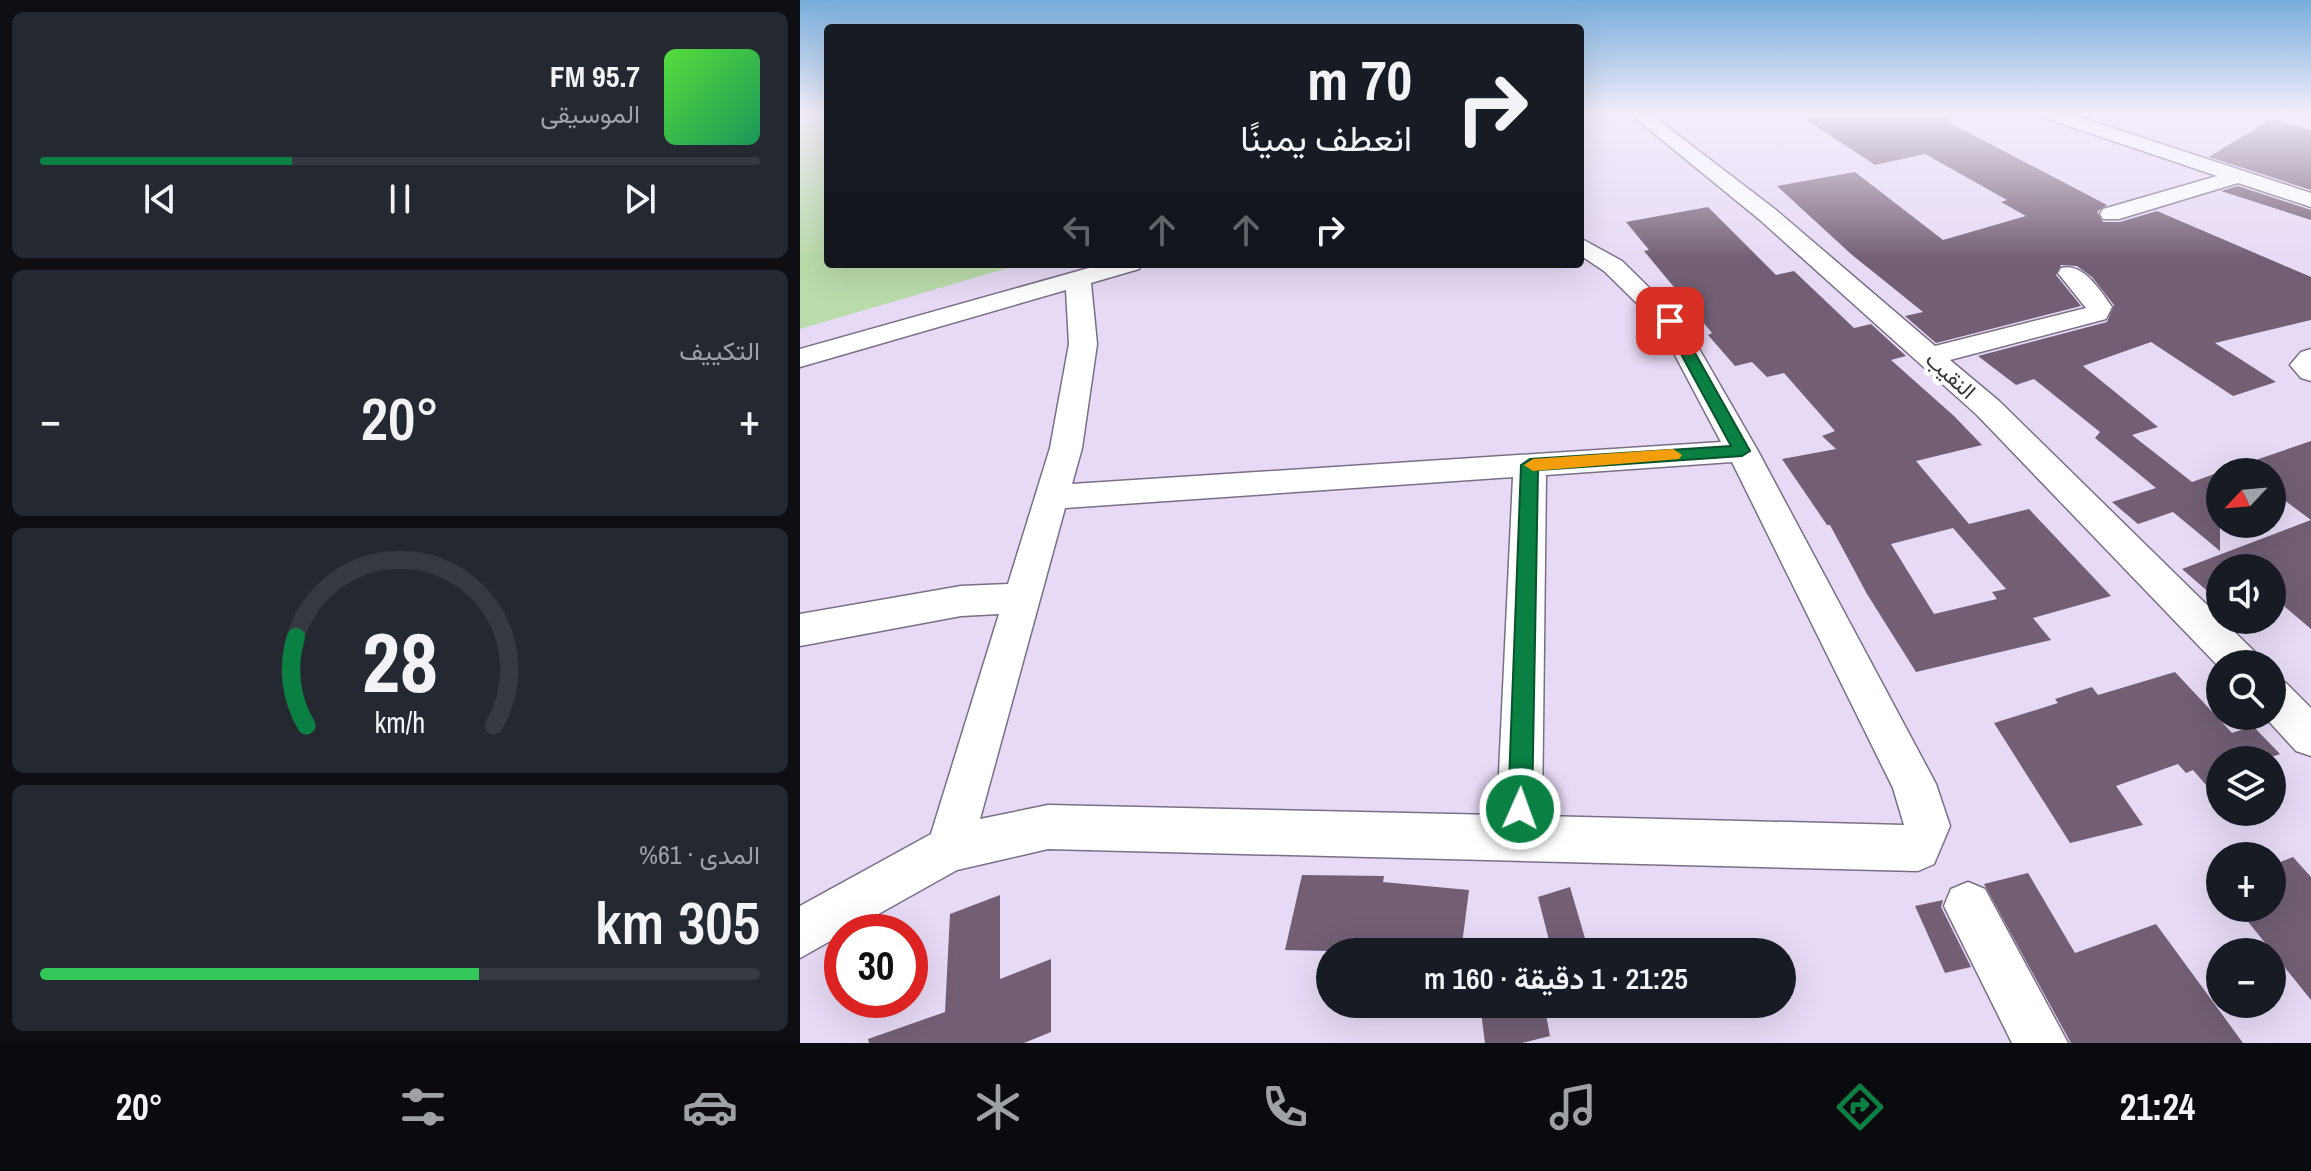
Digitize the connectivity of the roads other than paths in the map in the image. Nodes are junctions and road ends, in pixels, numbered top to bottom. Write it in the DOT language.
graph roads {
  1 [pos="1700,162"];
  2 [pos="2195,162"];
  3 [pos="2238,176"];
  4 [pos="2311,200"];
  5 [pos="2111,214"];
  6 [pos="1584,248"];
  7 [pos="1117,268"];
  8 [pos="2070,273"];
  9 [pos="1078,280"];
  10 [pos="1931,356"];
  11 [pos="800,358"];
  12 [pos="2311,358"];
  13 [pos="2311,372"];
  14 [pos="1742,451"];
  15 [pos="1530,465"];
  16 [pos="1052,497"];
  17 [pos="1023,598"];
  18 [pos="800,630"];
  19 [pos="2227,650"];
  20 [pos="2286,711"];
  21 [pos="2311,737"];
  22 [pos="1519,840"];
  23 [pos="949,849"];
  24 [pos="1968,906"];
  25 [pos="800,933"];
  26 [pos="2041,1043"];
  1 -- 10 [label="street, النقيب"];
  2 -- 3 [label="street"];
  3 -- 4 [label="street"];
  3 -- 5 [label="street"];
  6 -- 14 [label="street"];
  7 -- 9 [label="street"];
  8 -- 10 [label="street"];
  9 -- 11 [label="street"];
  9 -- 16 [label="street"];
  10 -- 19 [label="street, النقيب"];
  12 -- 13 [label="street"];
  14 -- 15 [label="street"];
  14 -- 22 [label="street"];
  15 -- 16 [label="street"];
  15 -- 22 [label="street"];
  16 -- 17 [label="street"];
  17 -- 18 [label="street"];
  17 -- 23 [label="street"];
  20 -- 21 [label="street"];
  22 -- 23 [label="street"];
  23 -- 25 [label="street"];
  24 -- 26 [label="street"];
}
